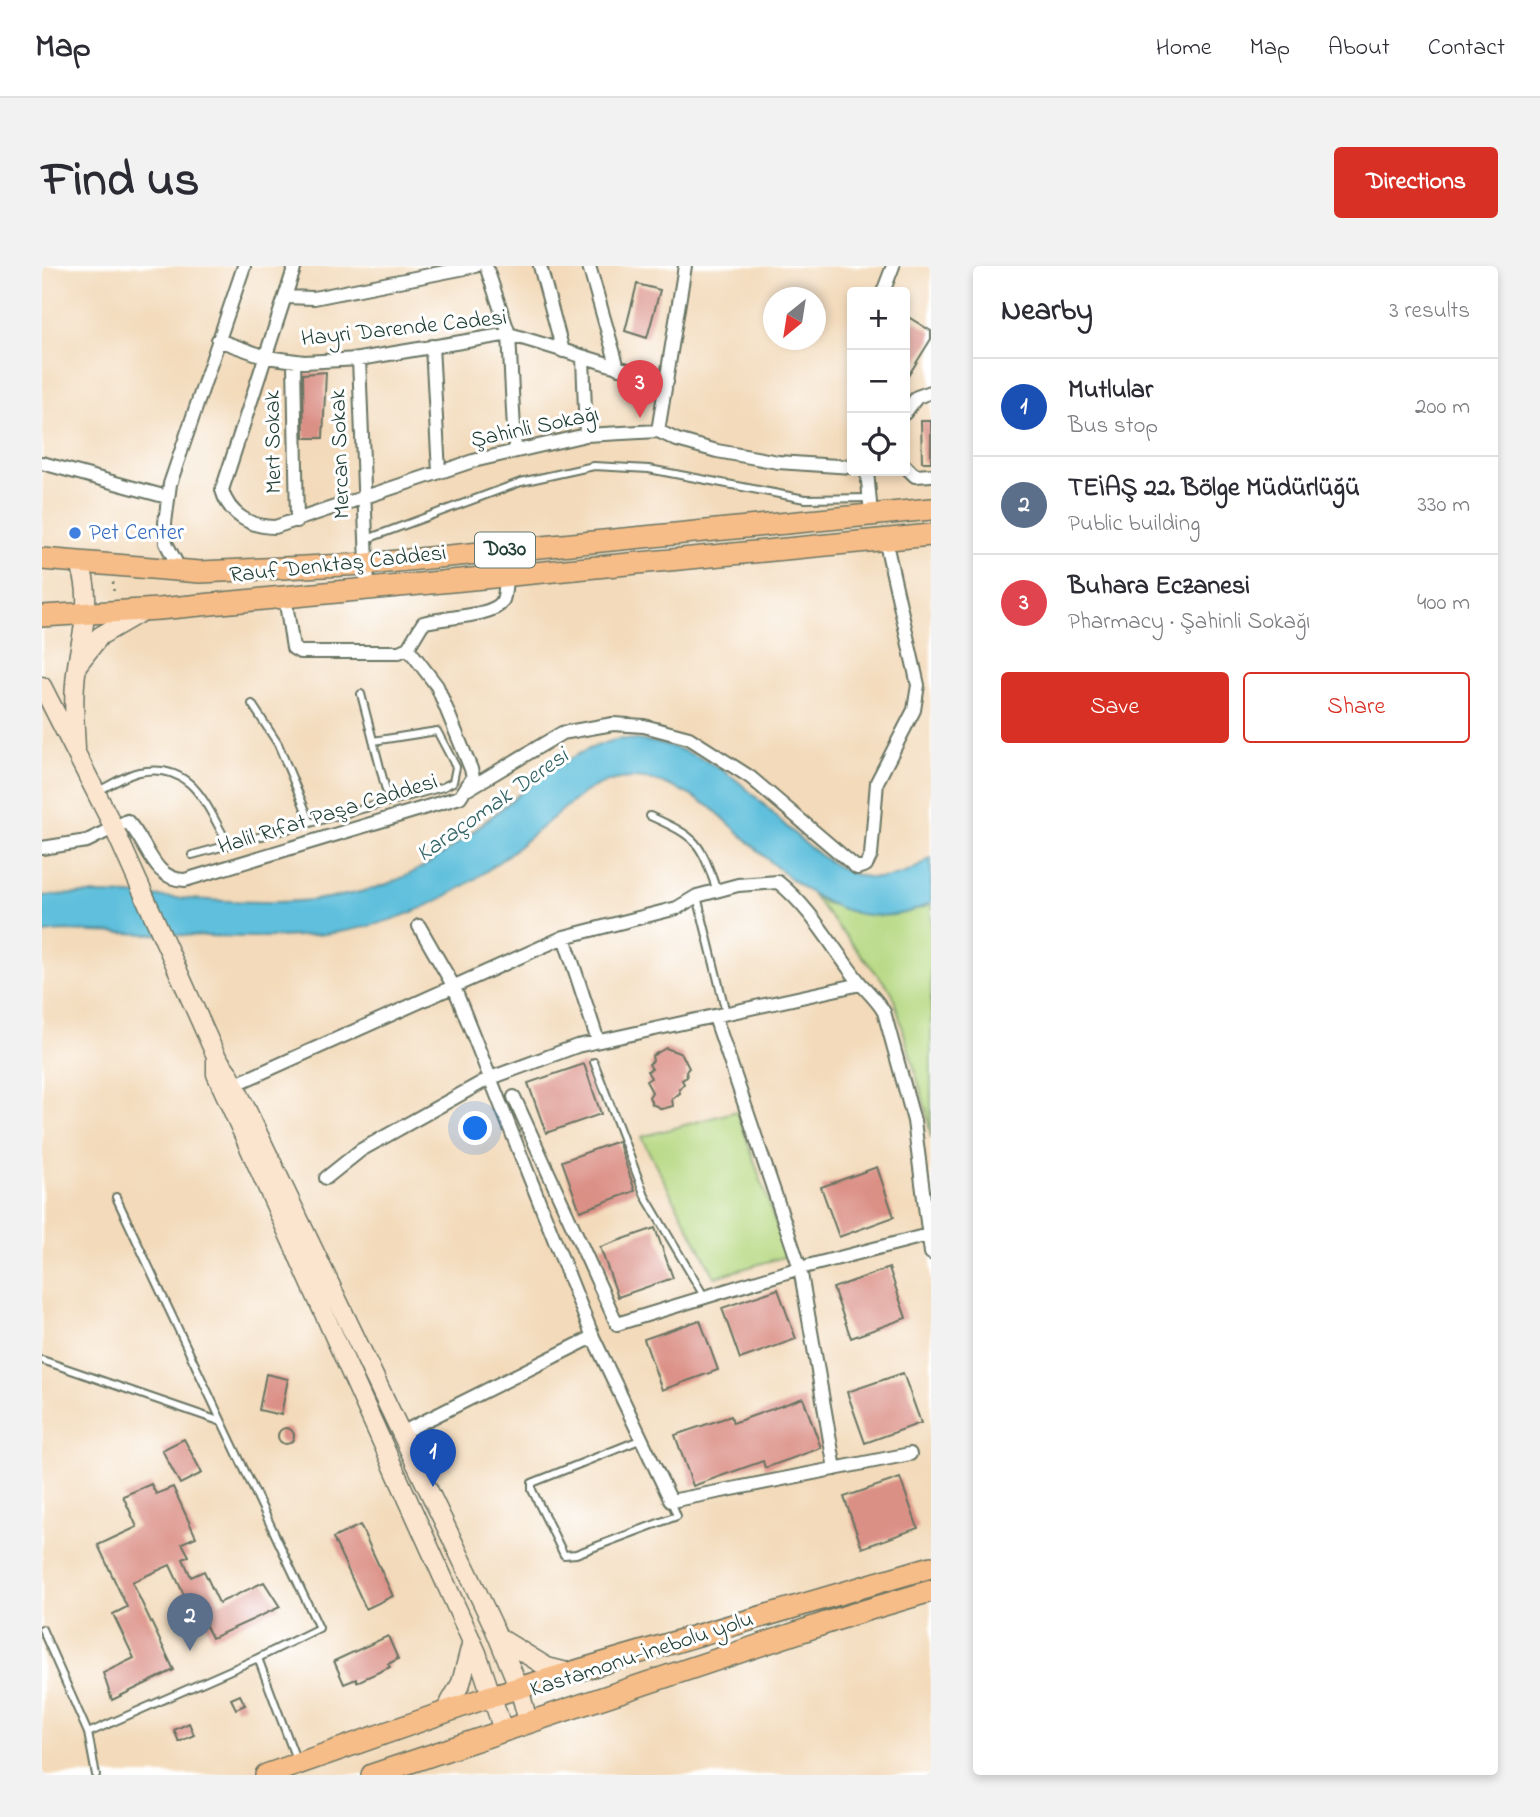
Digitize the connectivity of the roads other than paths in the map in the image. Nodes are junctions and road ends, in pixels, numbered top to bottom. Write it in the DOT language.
graph roads {
  1 [pos="244,266"];
  2 [pos="295,266"];
  3 [pos="475,266"];
  4 [pos="486,266"];
  5 [pos="540,266"];
  6 [pos="589,266"];
  7 [pos="685,266"];
  8 [pos="893,266"];
  9 [pos="885,287"];
  10 [pos="285,297"];
  11 [pos="509,334"];
  12 [pos="218,340"];
  13 [pos="432,345"];
  14 [pos="563,351"];
  15 [pos="266,357"];
  16 [pos="583,358"];
  17 [pos="359,359"];
  18 [pos="294,362"];
  19 [pos="618,368"];
  20 [pos="667,382"];
  21 [pos="931,392"];
  22 [pos="910,406"];
  23 [pos="659,431"];
  24 [pos="586,435"];
  25 [pos="515,449"];
  26 [pos="42,463"];
  27 [pos="847,467"];
  28 [pos="910,471"];
  29 [pos="439,472"];
  30 [pos="931,475"];
  31 [pos="868,476"];
  32 [pos="167,498"];
  33 [pos="363,499"];
  34 [pos="871,506"];
  35 [pos="931,509"];
  36 [pos="297,522"];
  37 [pos="931,535"];
  38 [pos="885,539"];
  39 [pos="366,540"];
  40 [pos="42,559"];
  41 [pos="78,561"];
  42 [pos="368,564"];
  43 [pos="180,570"];
  44 [pos="506,575"];
  45 [pos="368,589"];
  46 [pos="285,597"];
  47 [pos="145,610"];
  48 [pos="84,613"];
  49 [pos="42,616"];
  50 [pos="408,648"];
  51 [pos="77,666"];
  52 [pos="42,686"];
  53 [pos="361,694"];
  54 [pos="252,704"];
  55 [pos="373,741"];
  56 [pos="76,757"];
  57 [pos="468,789"];
  58 [pos="95,792"];
  59 [pos="389,802"];
  60 [pos="650,816"];
  61 [pos="312,823"];
  62 [pos="113,826"];
  63 [pos="229,845"];
  64 [pos="42,848"];
  65 [pos="192,855"];
  66 [pos="717,891"];
  67 [pos="697,896"];
  68 [pos="419,926"];
  69 [pos="564,937"];
  70 [pos="861,984"];
  71 [pos="454,987"];
  72 [pos="721,1016"];
  73 [pos="598,1041"];
  74 [pos="216,1056"];
  75 [pos="594,1062"];
  76 [pos="488,1079"];
  77 [pos="234,1085"];
  78 [pos="514,1097"];
  79 [pos="326,1178"];
  80 [pos="116,1197"];
  81 [pos="928,1235"];
  82 [pos="931,1253"];
  83 [pos="800,1268"];
  84 [pos="704,1296"];
  85 [pos="593,1337"];
  86 [pos="42,1360"];
  87 [pos="222,1422"];
  88 [pos="401,1433"];
  89 [pos="642,1439"];
  90 [pos="910,1454"];
  91 [pos="835,1469"];
  92 [pos="671,1501"];
  93 [pos="931,1567"];
  94 [pos="931,1591"];
  95 [pos="42,1629"];
  96 [pos="498,1637"];
  97 [pos="472,1641"];
  98 [pos="258,1658"];
  99 [pos="570,1673"];
  100 [pos="519,1688"];
  101 [pos="491,1696"];
  102 [pos="444,1713"];
  103 [pos="528,1721"];
  104 [pos="503,1730"];
  105 [pos="88,1733"];
  106 [pos="298,1764"];
  107 [pos="96,1775"];
  108 [pos="266,1775"];
  109 [pos="372,1775"];
  1 -- 12 [label="street"];
  2 -- 10 [label="street"];
  3 -- 10 [label="street"];
  4 -- 11 [label="street"];
  5 -- 14 [label="street"];
  6 -- 19 [label="street"];
  7 -- 20 [label="street"];
  8 -- 9 [label="street"];
  10 -- 15 [label="street"];
  11 -- 13 [label="street, Hayri Darende Cadesi"];
  11 -- 14 [label="street, Hayri Darende Cadesi"];
  11 -- 25 [label="street"];
  12 -- 15 [label="street, Hayri Darende Cadesi"];
  12 -- 32 [label="street"];
  13 -- 17 [label="street, Hayri Darende Cadesi"];
  13 -- 29 [label="street"];
  14 -- 16 [label="street, Hayri Darende Cadesi"];
  15 -- 18 [label="street, Hayri Darende Cadesi"];
  15 -- 36 [label="street, Şahinli Sokağı"];
  16 -- 19 [label="street, Hayri Darende Cadesi"];
  16 -- 24 [label="street"];
  17 -- 18 [label="street, Hayri Darende Cadesi"];
  17 -- 33 [label="street, Mercan Sokak"];
  18 -- 36 [label="street, Mert Sokak"];
  19 -- 20 [label="street, Hayri Darende Cadesi"];
  20 -- 23 [label="street"];
  21 -- 22 [label="street"];
  23 -- 24 [label="street, Şahinli Sokağı"];
  23 -- 27 [label="street, Şahinli Sokağı"];
  24 -- 25 [label="street, Şahinli Sokağı"];
  25 -- 29 [label="street, Şahinli Sokağı"];
  26 -- 32 [label="street"];
  28 -- 30 [label="street"];
  29 -- 33 [label="street, Şahinli Sokağı"];
  31 -- 34 [label="street"];
  32 -- 43 [label="street"];
  33 -- 36 [label="street, Şahinli Sokağı"];
  33 -- 39 [label="street, Mercan Sokak"];
  34 -- 35 [label="main road, Rauf Denktaş Caddesi / D030"];
  34 -- 39 [label="lane"];
  34 -- 42 [label="main road, Rauf Denktaş Caddesi / D030"];
  37 -- 38 [label="main road, Rauf Denktaş Caddesi"];
  38 -- 44 [label="main road, Rauf Denktaş Caddesi"];
  38 -- 57 [label="street"];
  39 -- 42 [label="street, Mercan Sokak"];
  40 -- 41 [label="main road, Rauf Denktaş Caddesi / D030"];
  41 -- 43 [label="main road, Rauf Denktaş Caddesi / D030"];
  41 -- 48 [label="main road"];
  42 -- 43 [label="main road, Rauf Denktaş Caddesi / D030"];
  42 -- 45 [label="street, Mercan Sokak"];
  44 -- 45 [label="main road, Rauf Denktaş Caddesi"];
  44 -- 50 [label="street"];
  45 -- 46 [label="main road, Rauf Denktaş Caddesi"];
  46 -- 47 [label="main road, Rauf Denktaş Caddesi"];
  46 -- 50 [label="street"];
  47 -- 48 [label="main road, Rauf Denktaş Caddesi"];
  47 -- 51 [label="main road"];
  48 -- 49 [label="main road, Rauf Denktaş Caddesi"];
  48 -- 51 [label="main road"];
  50 -- 57 [label="street, Halil Rıfat Paşa Caddesi"];
  51 -- 56 [label="main road"];
  52 -- 56 [label="main road"];
  53 -- 55 [label="lane, Halil Rıfat Paşa Caddesi"];
  54 -- 61 [label="lane, Halil Rıfat Paşa Caddesi"];
  55 -- 59 [label="lane, Halil Rıfat Paşa Caddesi"];
  55 -- 59 [label="lane, Halil Rıfat Paşa Caddesi"];
  56 -- 58 [label="main road"];
  57 -- 62 [label="street, Halil Rıfat Paşa Caddesi"];
  58 -- 62 [label="main road"];
  58 -- 63 [label="lane, Halil Rıfat Paşa Caddesi"];
  59 -- 61 [label="lane, Halil Rıfat Paşa Caddesi"];
  60 -- 66 [label="lane"];
  61 -- 63 [label="lane, Halil Rıfat Paşa Caddesi"];
  62 -- 64 [label="street"];
  62 -- 74 [label="main road"];
  63 -- 65 [label="lane, Halil Rıfat Paşa Caddesi"];
  66 -- 67 [label="street"];
  66 -- 70 [label="street"];
  67 -- 69 [label="street"];
  67 -- 72 [label="lane"];
  68 -- 71 [label="street"];
  69 -- 71 [label="street"];
  69 -- 73 [label="street"];
  70 -- 72 [label="street"];
  70 -- 81 [label="street"];
  71 -- 76 [label="street"];
  71 -- 77 [label="street"];
  72 -- 73 [label="street"];
  72 -- 83 [label="street"];
  73 -- 76 [label="street"];
  74 -- 77 [label="main road"];
  74 -- 97 [label="main road"];
  75 -- 84 [label="lane"];
  76 -- 79 [label="street"];
  76 -- 85 [label="street"];
  77 -- 88 [label="main road"];
  78 -- 84 [label="street"];
  80 -- 87 [label="lane"];
  81 -- 82 [label="street"];
  81 -- 83 [label="street"];
  83 -- 84 [label="street"];
  83 -- 91 [label="street"];
  85 -- 88 [label="street"];
  85 -- 89 [label="street"];
  86 -- 87 [label="lane"];
  87 -- 98 [label="lane"];
  88 -- 96 [label="main road"];
  89 -- 92 [label="street"];
  89 -- 92 [label="lane"];
  90 -- 91 [label="street"];
  91 -- 92 [label="street"];
  93 -- 99 [label="main road"];
  94 -- 103 [label="main road, Kastamonu-İnebolu yolu"];
  95 -- 105 [label="lane"];
  96 -- 99 [label="main road"];
  96 -- 100 [label="main road"];
  97 -- 101 [label="main road"];
  97 -- 102 [label="main road"];
  98 -- 105 [label="lane"];
  98 -- 106 [label="lane"];
  99 -- 100 [label="main road"];
  100 -- 101 [label="main road"];
  100 -- 103 [label="main road"];
  101 -- 102 [label="main road"];
  101 -- 104 [label="main road"];
  102 -- 106 [label="main road"];
  103 -- 104 [label="main road, Kastamonu-İnebolu yolu"];
  104 -- 109 [label="main road, Kastamonu-İnebolu yolu"];
  105 -- 107 [label="lane"];
  106 -- 108 [label="main road"];
}
